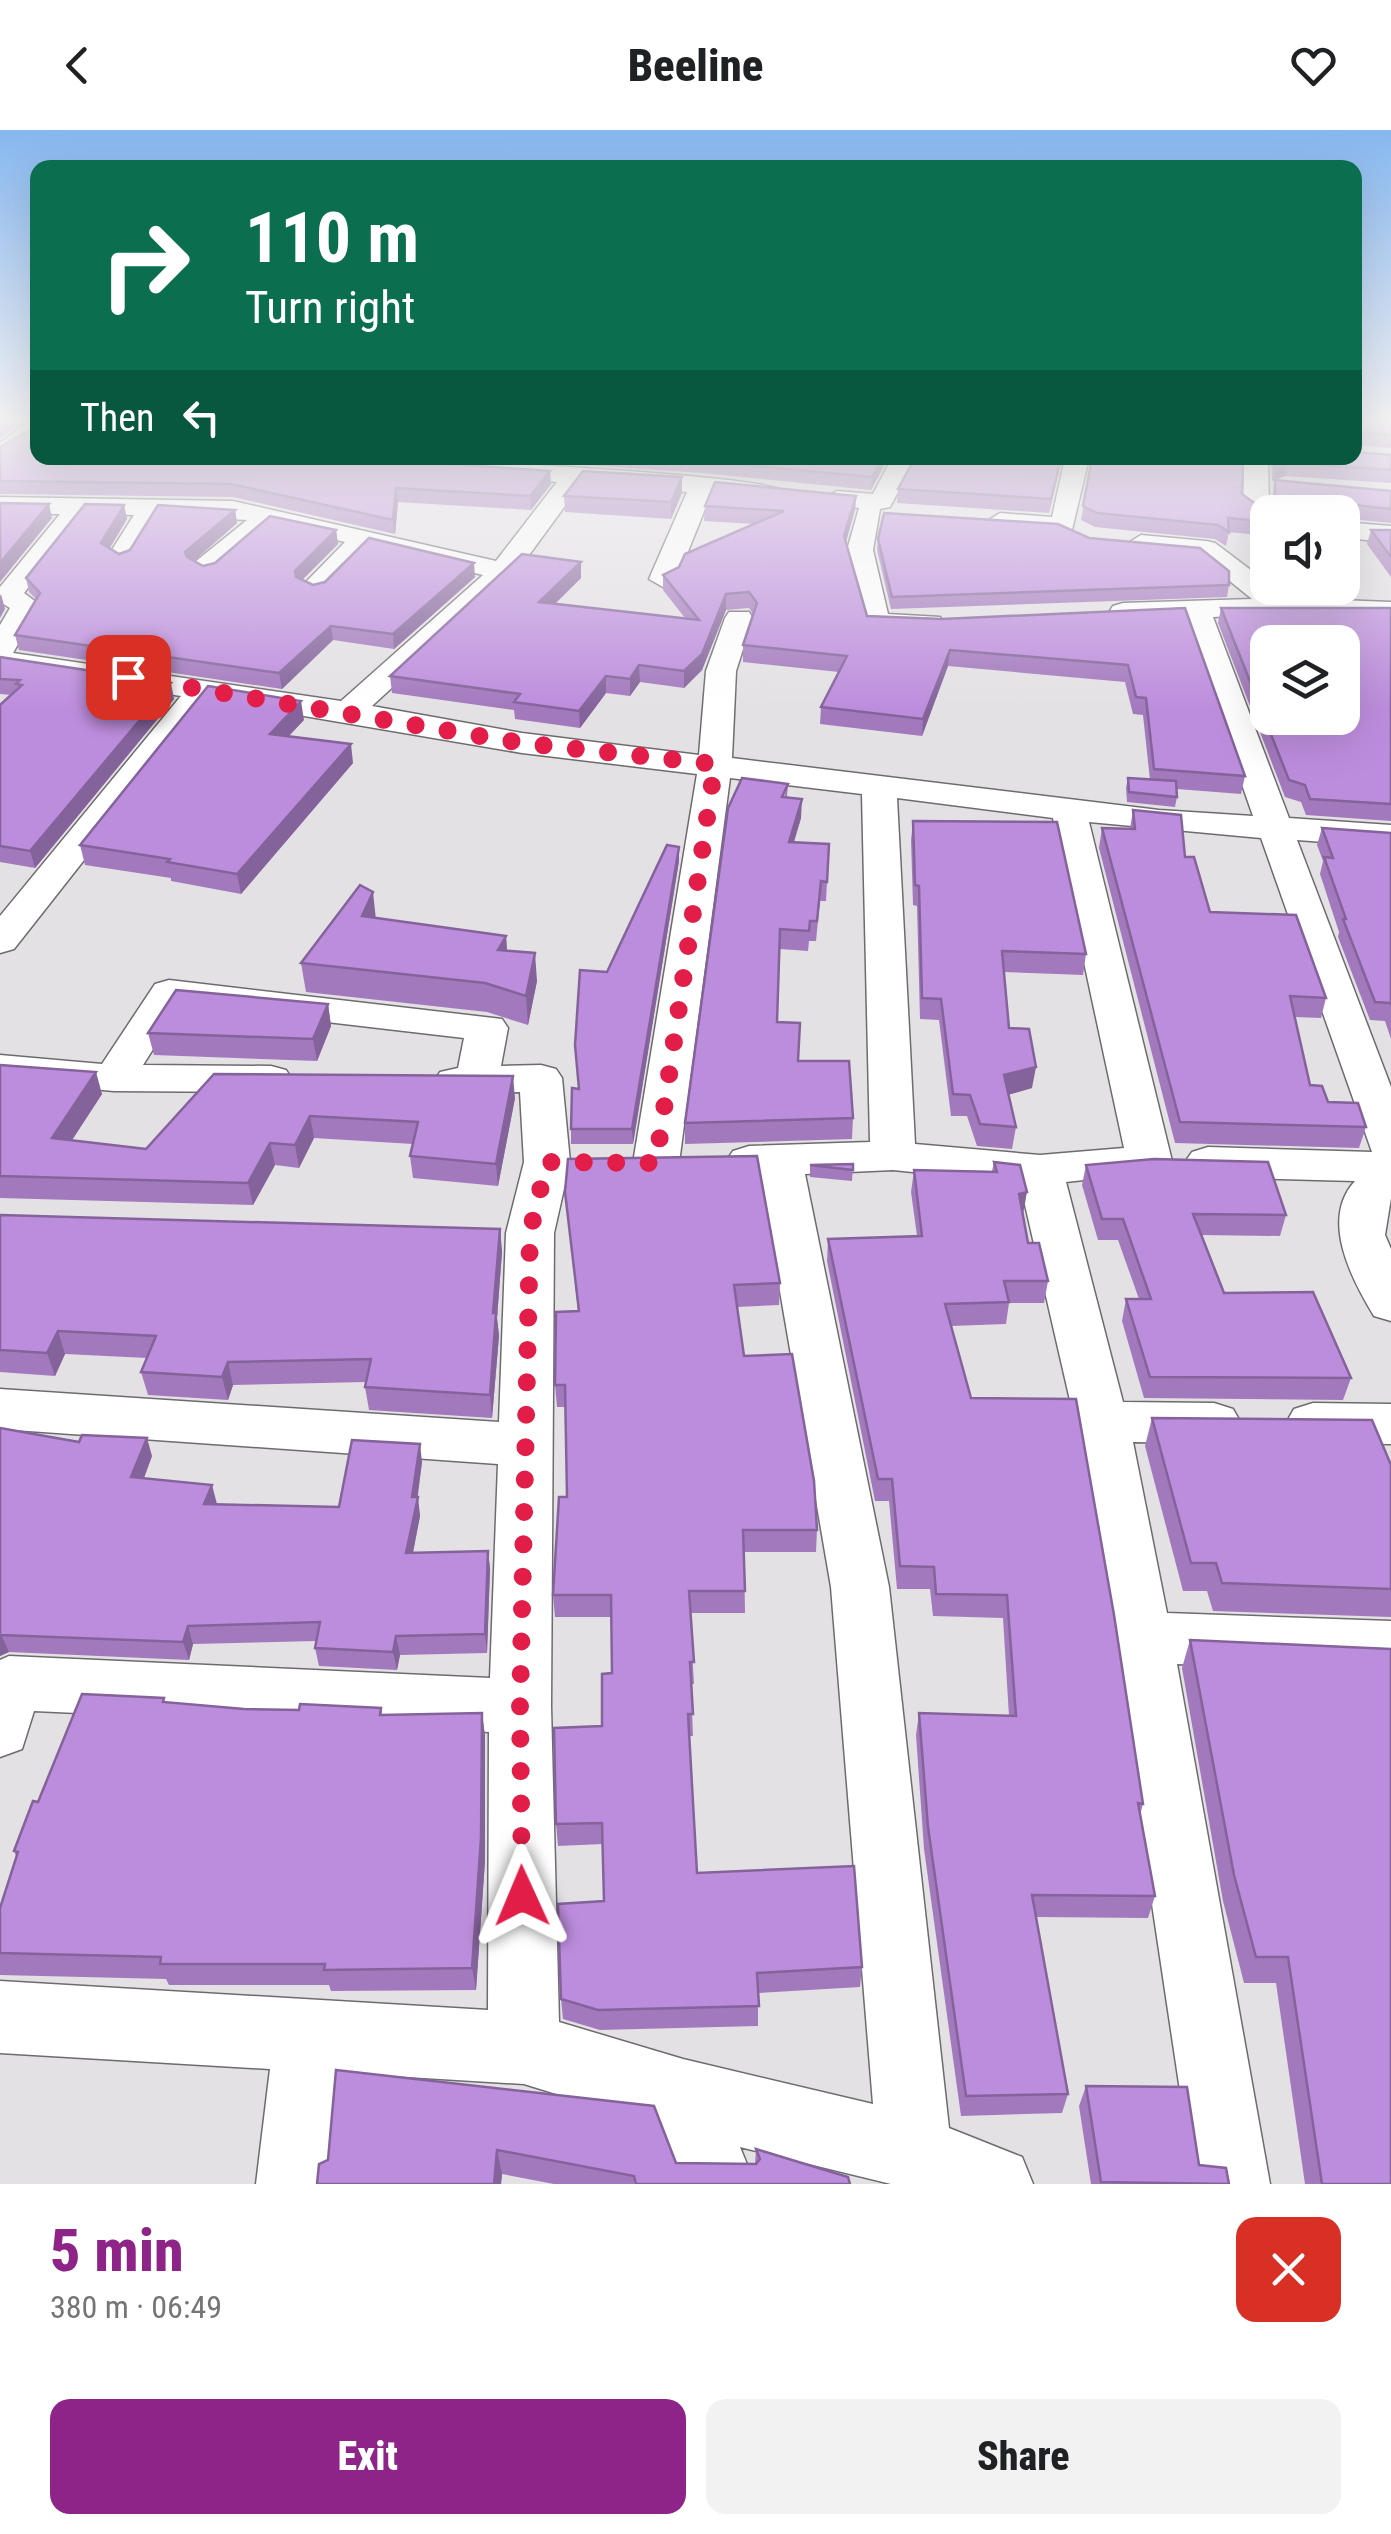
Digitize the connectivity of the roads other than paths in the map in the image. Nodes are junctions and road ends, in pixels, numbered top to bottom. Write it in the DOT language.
graph roads {
  1 [pos="68,518"];
  2 [pos="146,518"];
  3 [pos="265,518"];
  4 [pos="280,518"];
  5 [pos="543,518"];
  6 [pos="688,518"];
  7 [pos="871,518"];
  8 [pos="966,518"];
  9 [pos="1065,518"];
  10 [pos="1064,525"];
  11 [pos="1360,531"];
  12 [pos="1391,534"];
  13 [pos="364,538"];
  14 [pos="121,556"];
  15 [pos="205,568"];
  16 [pos="503,571"];
  17 [pos="662,579"];
  18 [pos="314,588"];
  19 [pos="4,595"];
  20 [pos="1279,606"];
  21 [pos="1195,608"];
  22 [pos="1091,613"];
  23 [pos="739,618"];
  24 [pos="1381,619"];
  25 [pos="951,624"];
  26 [pos="0,650"];
  27 [pos="0,660"];
  28 [pos="203,688"];
  29 [pos="348,711"];
  30 [pos="715,764"];
  31 [pos="879,785"];
  32 [pos="1068,806"];
  33 [pos="1273,828"];
  34 [pos="1391,836"];
  35 [pos="0,941"];
  36 [pos="0,1068"];
  37 [pos="114,1078"];
  38 [pos="305,1080"];
  39 [pos="420,1080"];
  40 [pos="477,1081"];
  41 [pos="1391,1146"];
  42 [pos="894,1156"];
  43 [pos="780,1160"];
  44 [pos="1148,1161"];
  45 [pos="634,1162"];
  46 [pos="1040,1170"];
  47 [pos="1391,1170"];
  48 [pos="1391,1304"];
  49 [pos="0,1408"];
  50 [pos="1102,1422"];
  51 [pos="1391,1424"];
  52 [pos="528,1445"];
  53 [pos="1142,1637"];
  54 [pos="1391,1647"];
  55 [pos="3,1698"];
  56 [pos="520,1706"];
  57 [pos="0,2018"];
  58 [pos="310,2035"];
  59 [pos="524,2048"];
  60 [pos="683,2096"];
  61 [pos="914,2152"];
  62 [pos="294,2184"];
  63 [pos="717,2184"];
  64 [pos="996,2184"];
  65 [pos="1232,2184"];
  1 -- 19 [label="street"];
  2 -- 14 [label="street"];
  3 -- 15 [label="street"];
  4 -- 13 [label="street"];
  5 -- 16 [label="street"];
  6 -- 17 [label="street"];
  7 -- 25 [label="street"];
  8 -- 10 [label="street"];
  9 -- 10 [label="street"];
  10 -- 20 [label="street"];
  11 -- 12 [label="street"];
  13 -- 16 [label="street"];
  13 -- 18 [label="street"];
  16 -- 29 [label="street"];
  19 -- 26 [label="street"];
  20 -- 21 [label="street"];
  20 -- 24 [label="street"];
  21 -- 22 [label="street"];
  21 -- 33 [label="street"];
  23 -- 30 [label="street"];
  27 -- 28 [label="street"];
  28 -- 29 [label="street"];
  28 -- 35 [label="street"];
  29 -- 30 [label="street"];
  30 -- 31 [label="street"];
  30 -- 45 [label="street"];
  31 -- 32 [label="street"];
  31 -- 42 [label="street"];
  32 -- 33 [label="street"];
  32 -- 44 [label="street"];
  33 -- 34 [label="street"];
  33 -- 41 [label="street"];
  36 -- 37 [label="street"];
  37 -- 38 [label="street"];
  37 -- 40 [label="street"];
  39 -- 40 [label="street"];
  40 -- 45 [label="street"];
  42 -- 43 [label="street"];
  42 -- 46 [label="street"];
  43 -- 45 [label="street"];
  43 -- 61 [label="street"];
  44 -- 46 [label="street"];
  44 -- 47 [label="street"];
  45 -- 52 [label="street"];
  46 -- 50 [label="street"];
  47 -- 48 [label="street"];
  49 -- 52 [label="street"];
  50 -- 51 [label="street"];
  50 -- 53 [label="street"];
  52 -- 56 [label="street"];
  53 -- 54 [label="street"];
  53 -- 65 [label="street"];
  55 -- 56 [label="street"];
  56 -- 59 [label="street"];
  57 -- 58 [label="street"];
  58 -- 59 [label="street"];
  58 -- 62 [label="street"];
  59 -- 60 [label="street"];
  60 -- 61 [label="street"];
  60 -- 63 [label="street"];
  61 -- 64 [label="street"];
}
